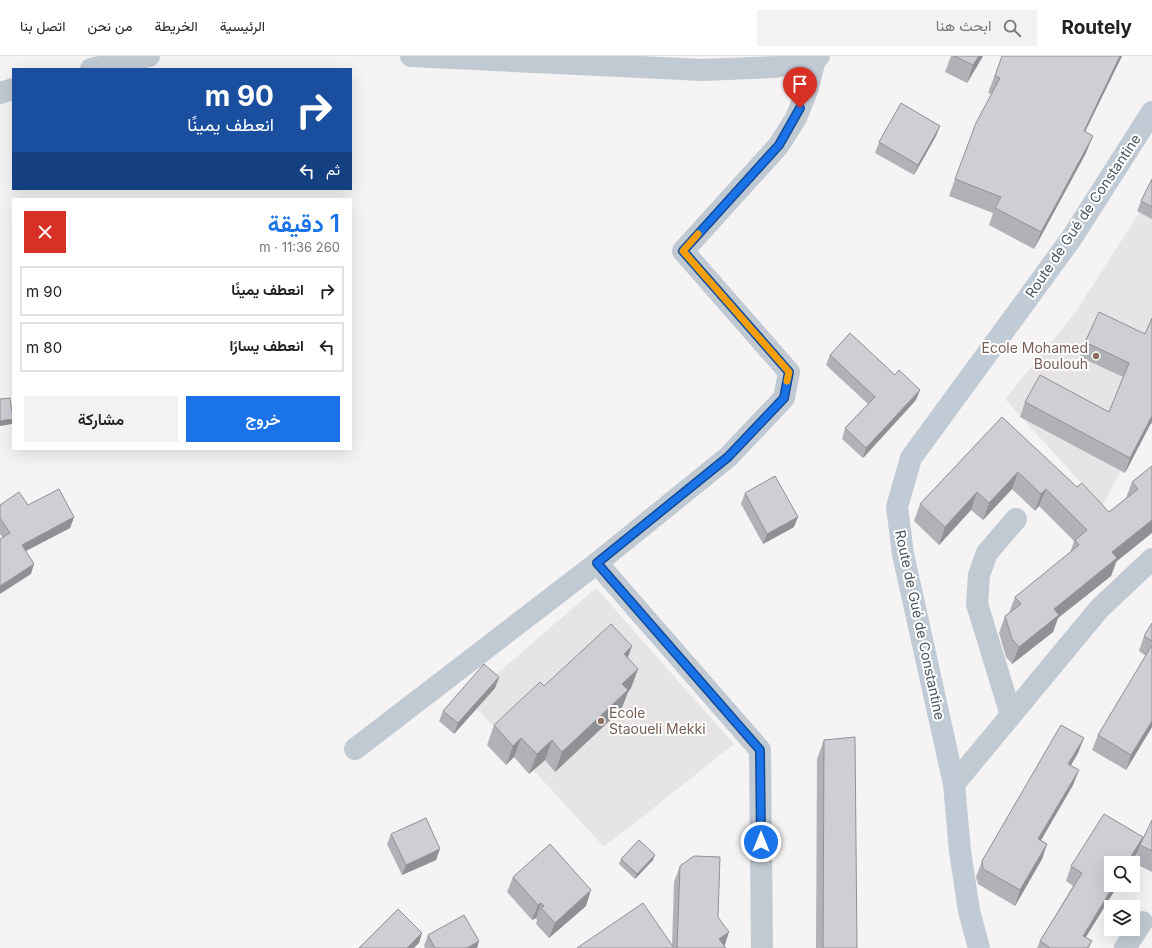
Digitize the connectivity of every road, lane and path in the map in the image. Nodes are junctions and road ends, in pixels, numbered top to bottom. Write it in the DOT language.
graph roads {
  1 [pos="149,56"];
  2 [pos="411,56"];
  3 [pos="817,57"];
  4 [pos="95,68"];
  5 [pos="12,90"];
  6 [pos="0,93"];
  7 [pos="1152,112"];
  8 [pos="1016,519"];
  9 [pos="1152,559"];
  10 [pos="597,563"];
  11 [pos="1011,715"];
  12 [pos="355,749"];
  13 [pos="954,784"];
  14 [pos="1142,922"];
  15 [pos="762,948"];
  16 [pos="979,948"];
  17 [pos="1125,948"];
  1 -- 4 [label="street"];
  2 -- 3 [label="street"];
  3 -- 10 [label="street"];
  5 -- 6 [label="street"];
  7 -- 13 [label="main road, Route de Gué de Constantine"];
  8 -- 11 [label="street"];
  9 -- 11 [label="street"];
  10 -- 12 [label="street"];
  10 -- 15 [label="street"];
  11 -- 13 [label="street"];
  13 -- 16 [label="main road, Route de Gué de Constantine"];
  14 -- 17 [label="street"];
}
